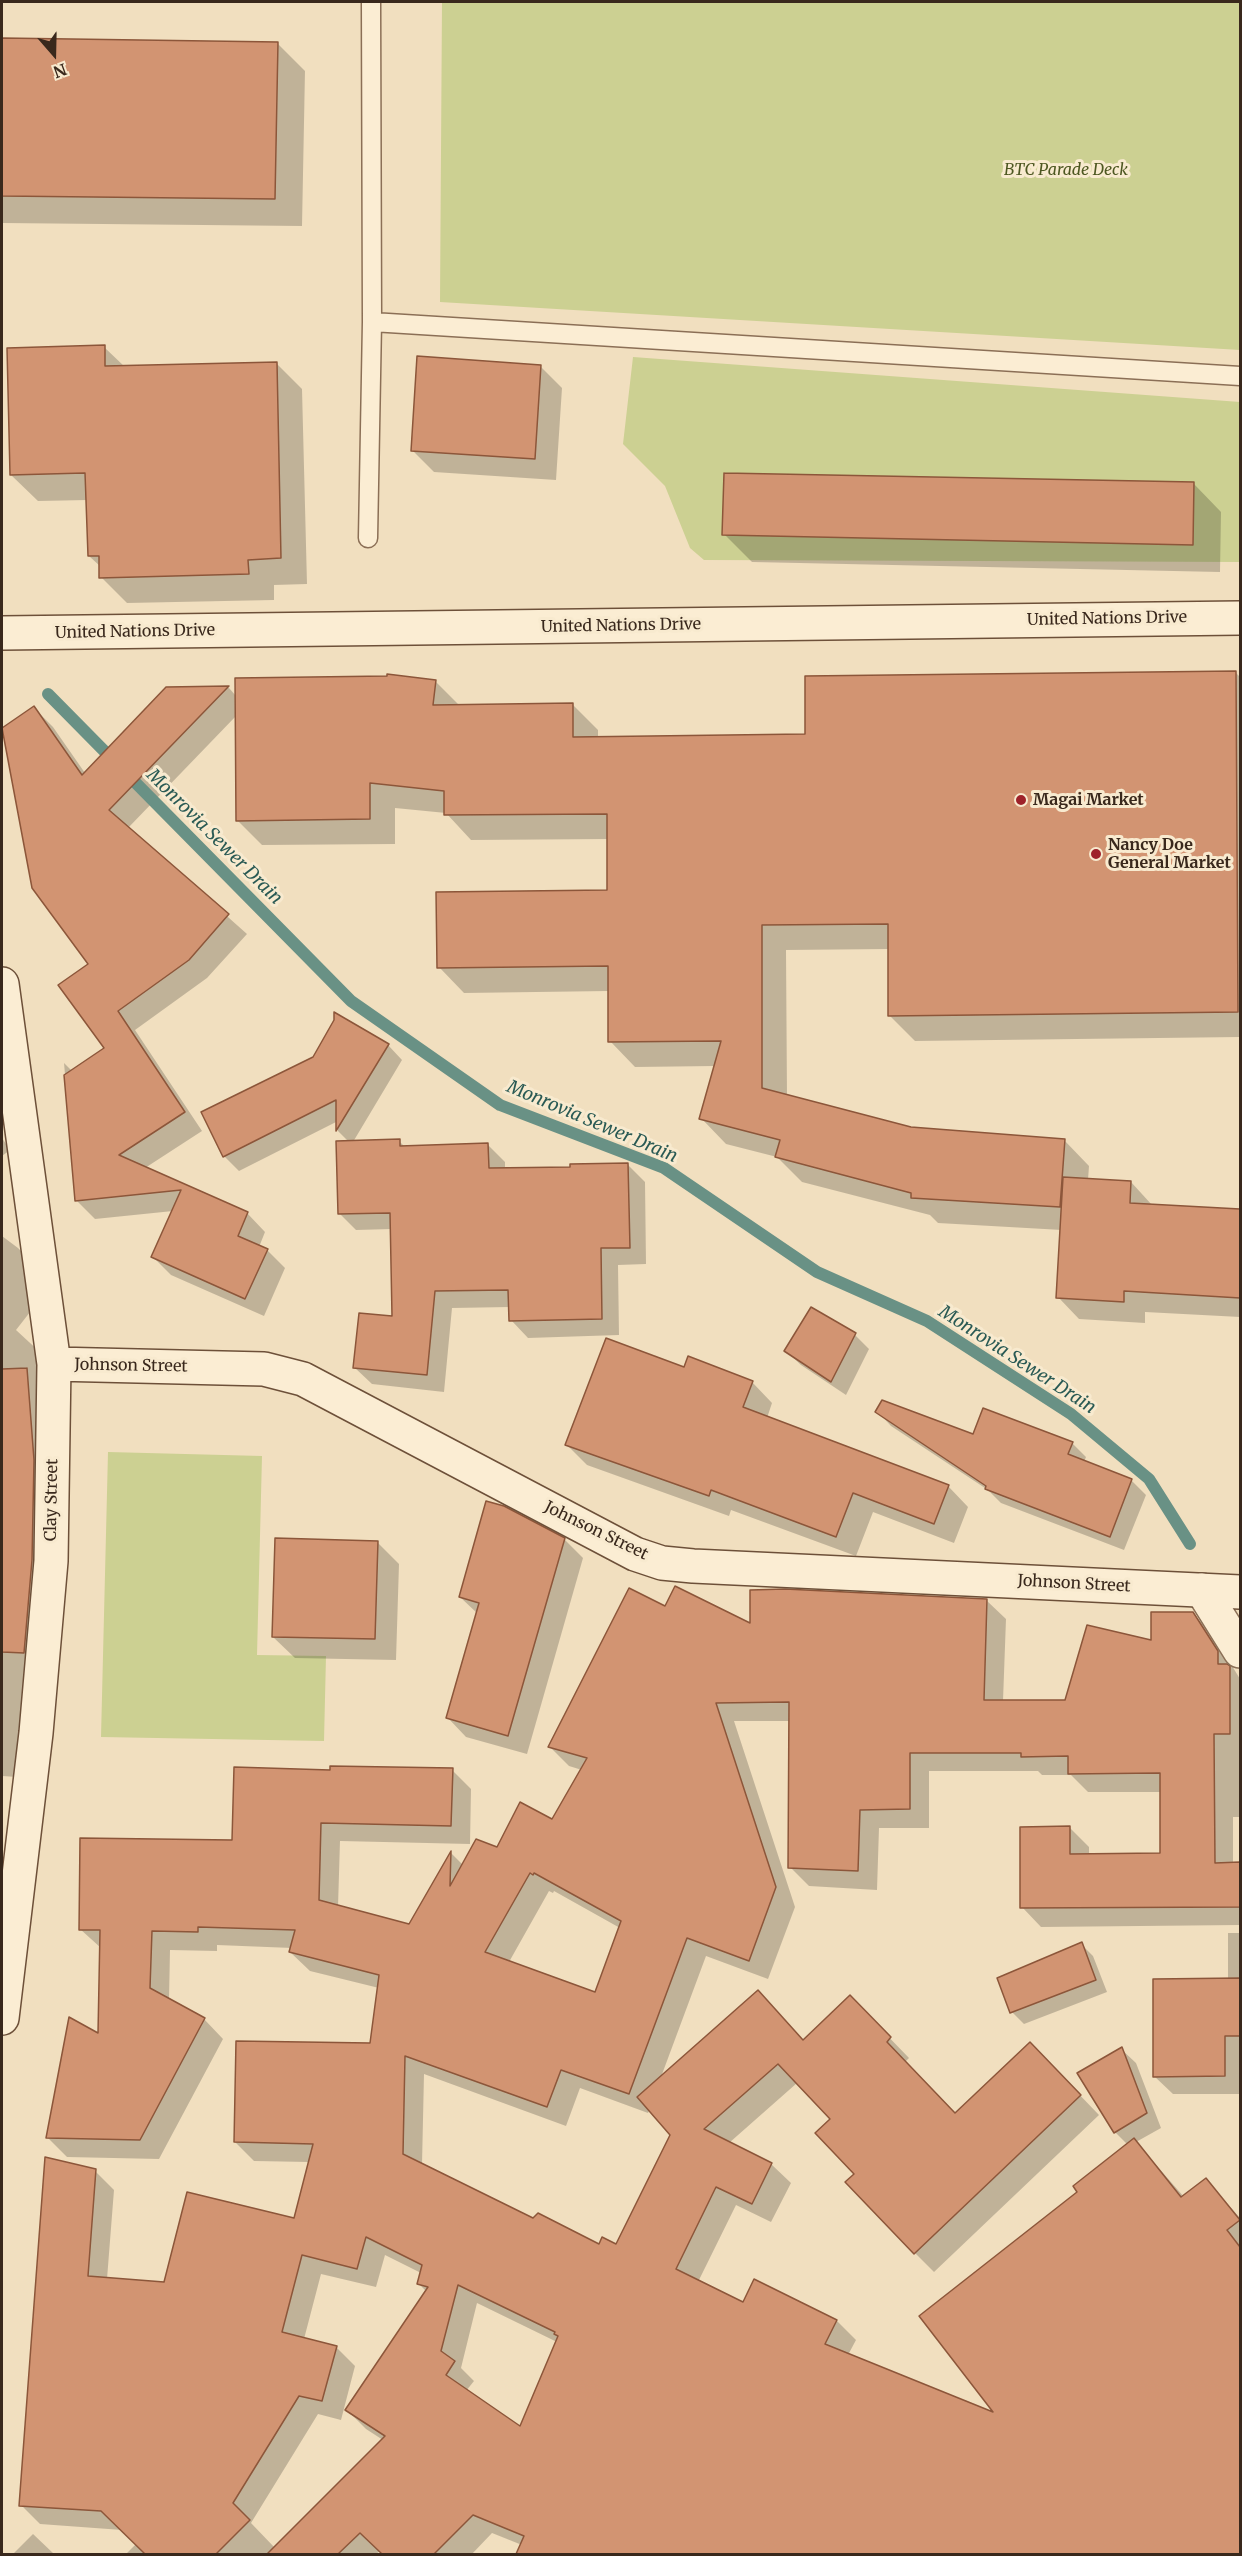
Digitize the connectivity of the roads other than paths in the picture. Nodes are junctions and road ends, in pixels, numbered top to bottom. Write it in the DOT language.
graph roads {
  1 [pos="371,2"];
  2 [pos="372,322"];
  3 [pos="1240,376"];
  4 [pos="368,538"];
  5 [pos="1240,618"];
  6 [pos="2,633"];
  7 [pos="2,984"];
  8 [pos="54,1364"];
  9 [pos="1202,1590"];
  10 [pos="1240,1592"];
  11 [pos="1240,1651"];
  12 [pos="2,2018"];
  1 -- 2 [label="lane"];
  2 -- 3 [label="lane"];
  2 -- 4 [label="lane"];
  5 -- 6 [label="street, United Nations Drive"];
  7 -- 8 [label="street, Clay Street"];
  8 -- 9 [label="street, Johnson Street"];
  8 -- 12 [label="street, Clay Street"];
  9 -- 10 [label="street, Johnson Street"];
  9 -- 11 [label="street"];
}
